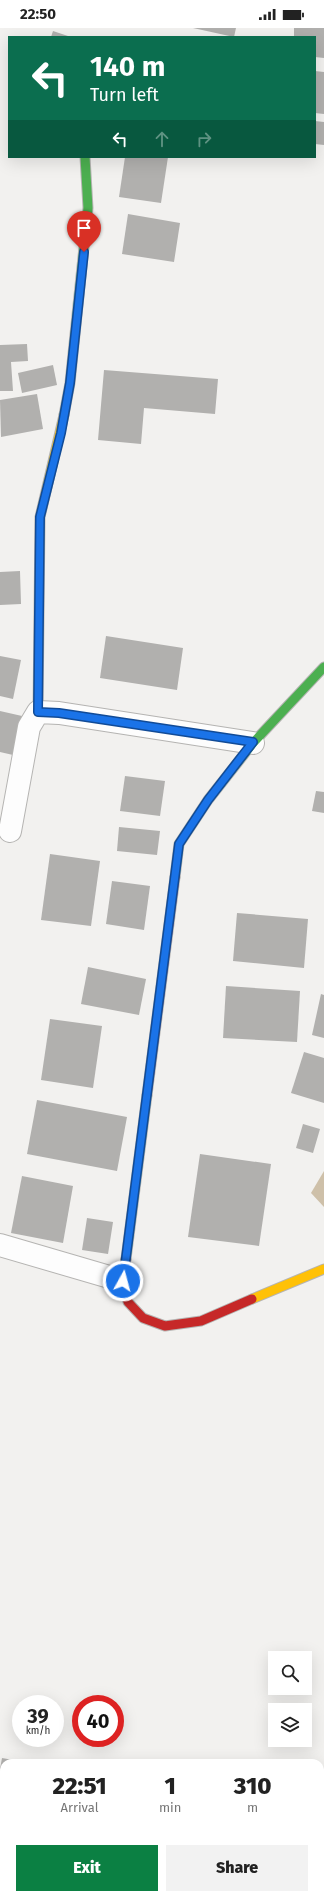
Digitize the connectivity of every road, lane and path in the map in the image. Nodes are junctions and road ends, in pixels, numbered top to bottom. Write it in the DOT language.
graph roads {
  1 [pos="84,158"];
  2 [pos="324,667"];
  3 [pos="38,712"];
  4 [pos="253,742"];
  5 [pos="10,831"];
  6 [pos="0,1245"];
  7 [pos="324,1269"];
  8 [pos="123,1281"];
  1 -- 3 [label="street"];
  2 -- 4 [label="street"];
  3 -- 4 [label="street"];
  3 -- 5 [label="street"];
  4 -- 8 [label="street"];
  6 -- 8 [label="street"];
  7 -- 8 [label="street"];
}
